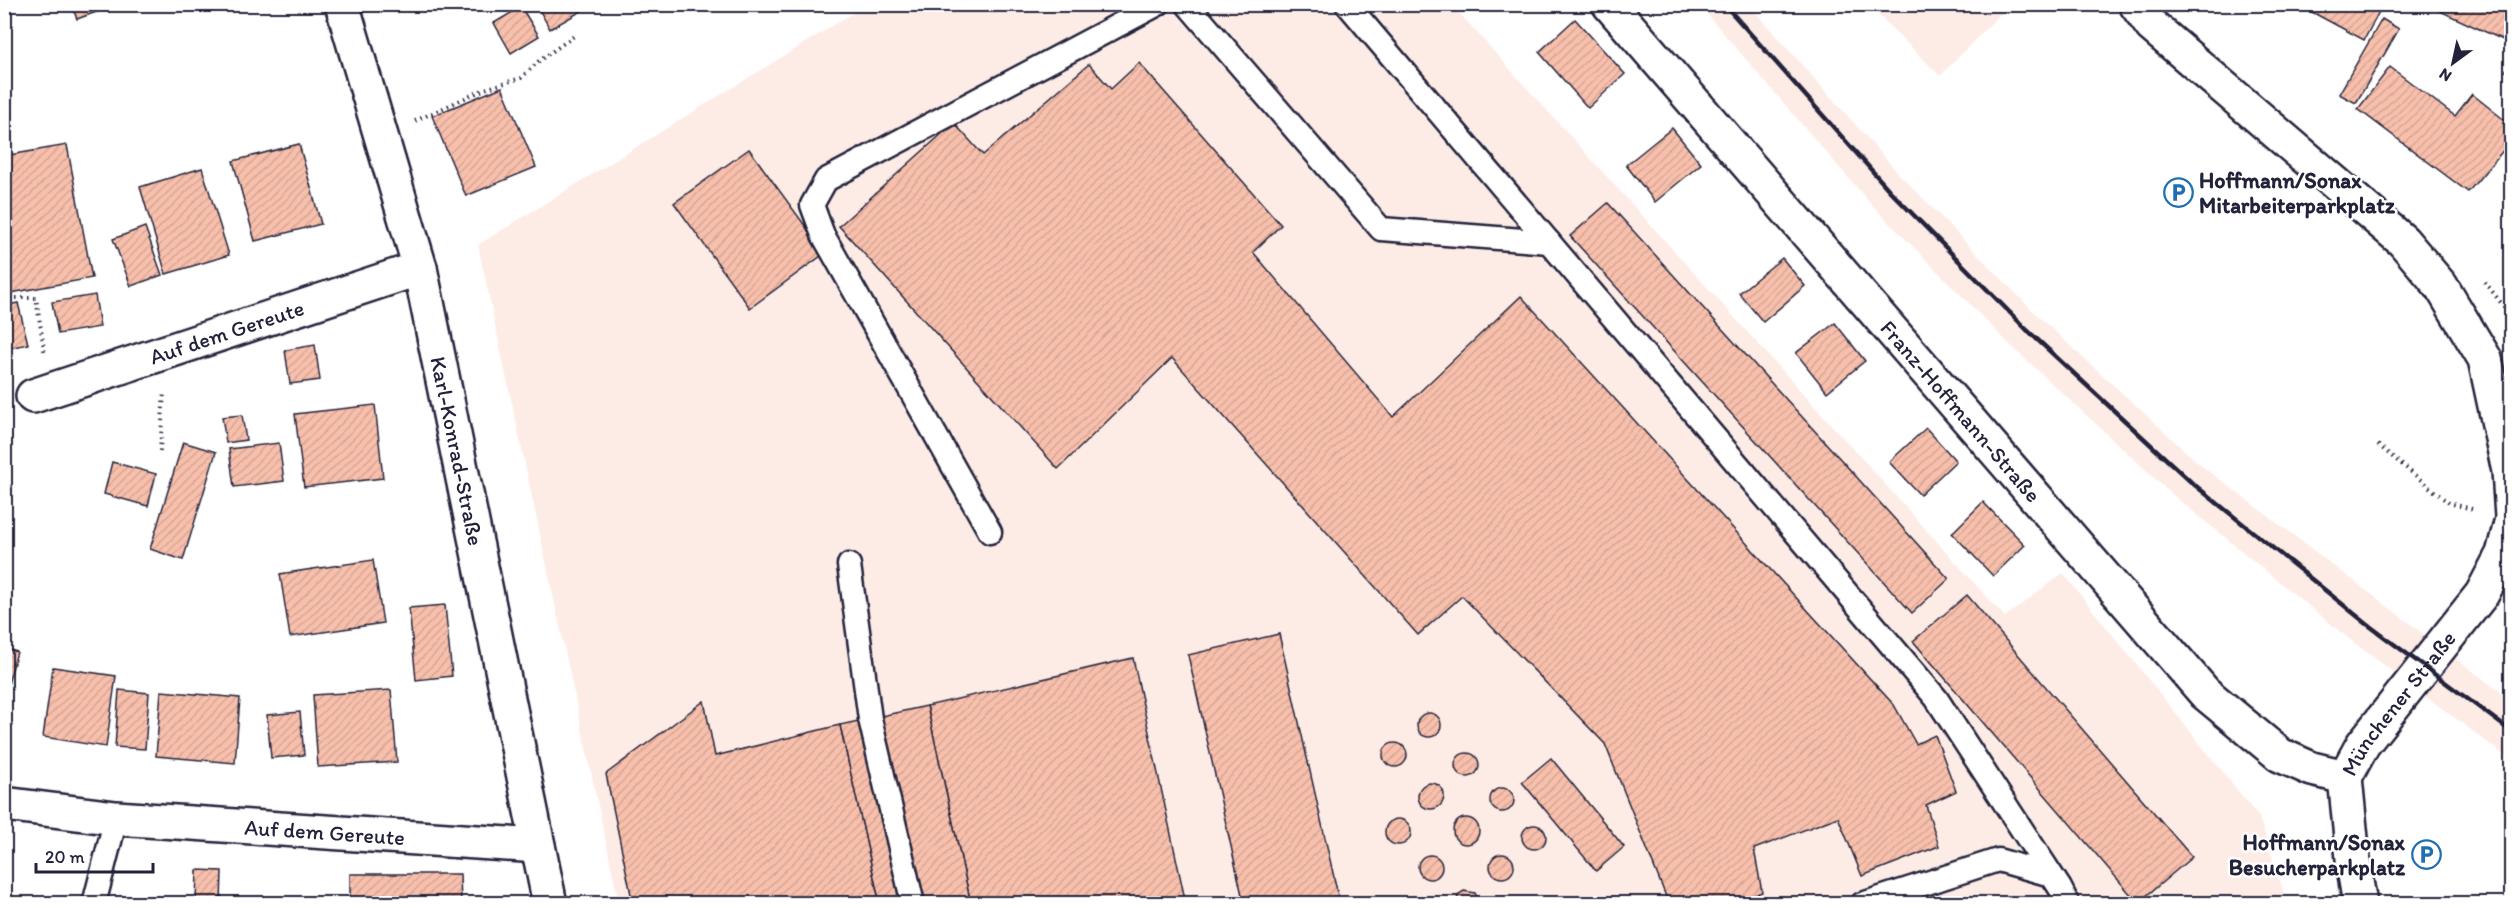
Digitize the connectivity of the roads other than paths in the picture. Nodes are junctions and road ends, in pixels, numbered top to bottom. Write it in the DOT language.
graph roads {
  1 [pos="342,4"];
  2 [pos="1158,4"];
  3 [pos="1187,4"];
  4 [pos="1347,4"];
  5 [pos="1609,4"];
  6 [pos="2136,4"];
  7 [pos="1549,242"];
  8 [pos="420,268"];
  9 [pos="42,393"];
  10 [pos="2511,518"];
  11 [pos="990,532"];
  12 [pos="2507,557"];
  13 [pos="849,565"];
  14 [pos="2345,777"];
  15 [pos="4,804"];
  16 [pos="116,818"];
  17 [pos="538,846"];
  18 [pos="2051,875"];
  19 [pos="94,903"];
  20 [pos="550,903"];
  21 [pos="913,903"];
  22 [pos="1862,903"];
  23 [pos="2068,903"];
  24 [pos="2360,903"];
  1 -- 8 [label="street, Karl-Konrad-Straße"];
  2 -- 11 [label="lane"];
  3 -- 7 [label="lane"];
  4 -- 7 [label="lane"];
  5 -- 14 [label="street, Franz-Hoffmann-Straße"];
  6 -- 10 [label="street, Münchener Straße"];
  7 -- 18 [label="lane"];
  8 -- 9 [label="street, Auf dem Gereute"];
  8 -- 17 [label="street, Karl-Konrad-Straße"];
  10 -- 12 [label="street, Münchener Straße"];
  12 -- 14 [label="street, Münchener Straße"];
  13 -- 21 [label="lane"];
  14 -- 24 [label="street, Münchener Straße"];
  15 -- 16 [label="street, Auf dem Gereute"];
  16 -- 17 [label="street, Auf dem Gereute"];
  16 -- 19 [label="lane"];
  17 -- 20 [label="street, Karl-Konrad-Straße"];
  18 -- 22 [label="lane"];
  18 -- 23 [label="lane"];
}
